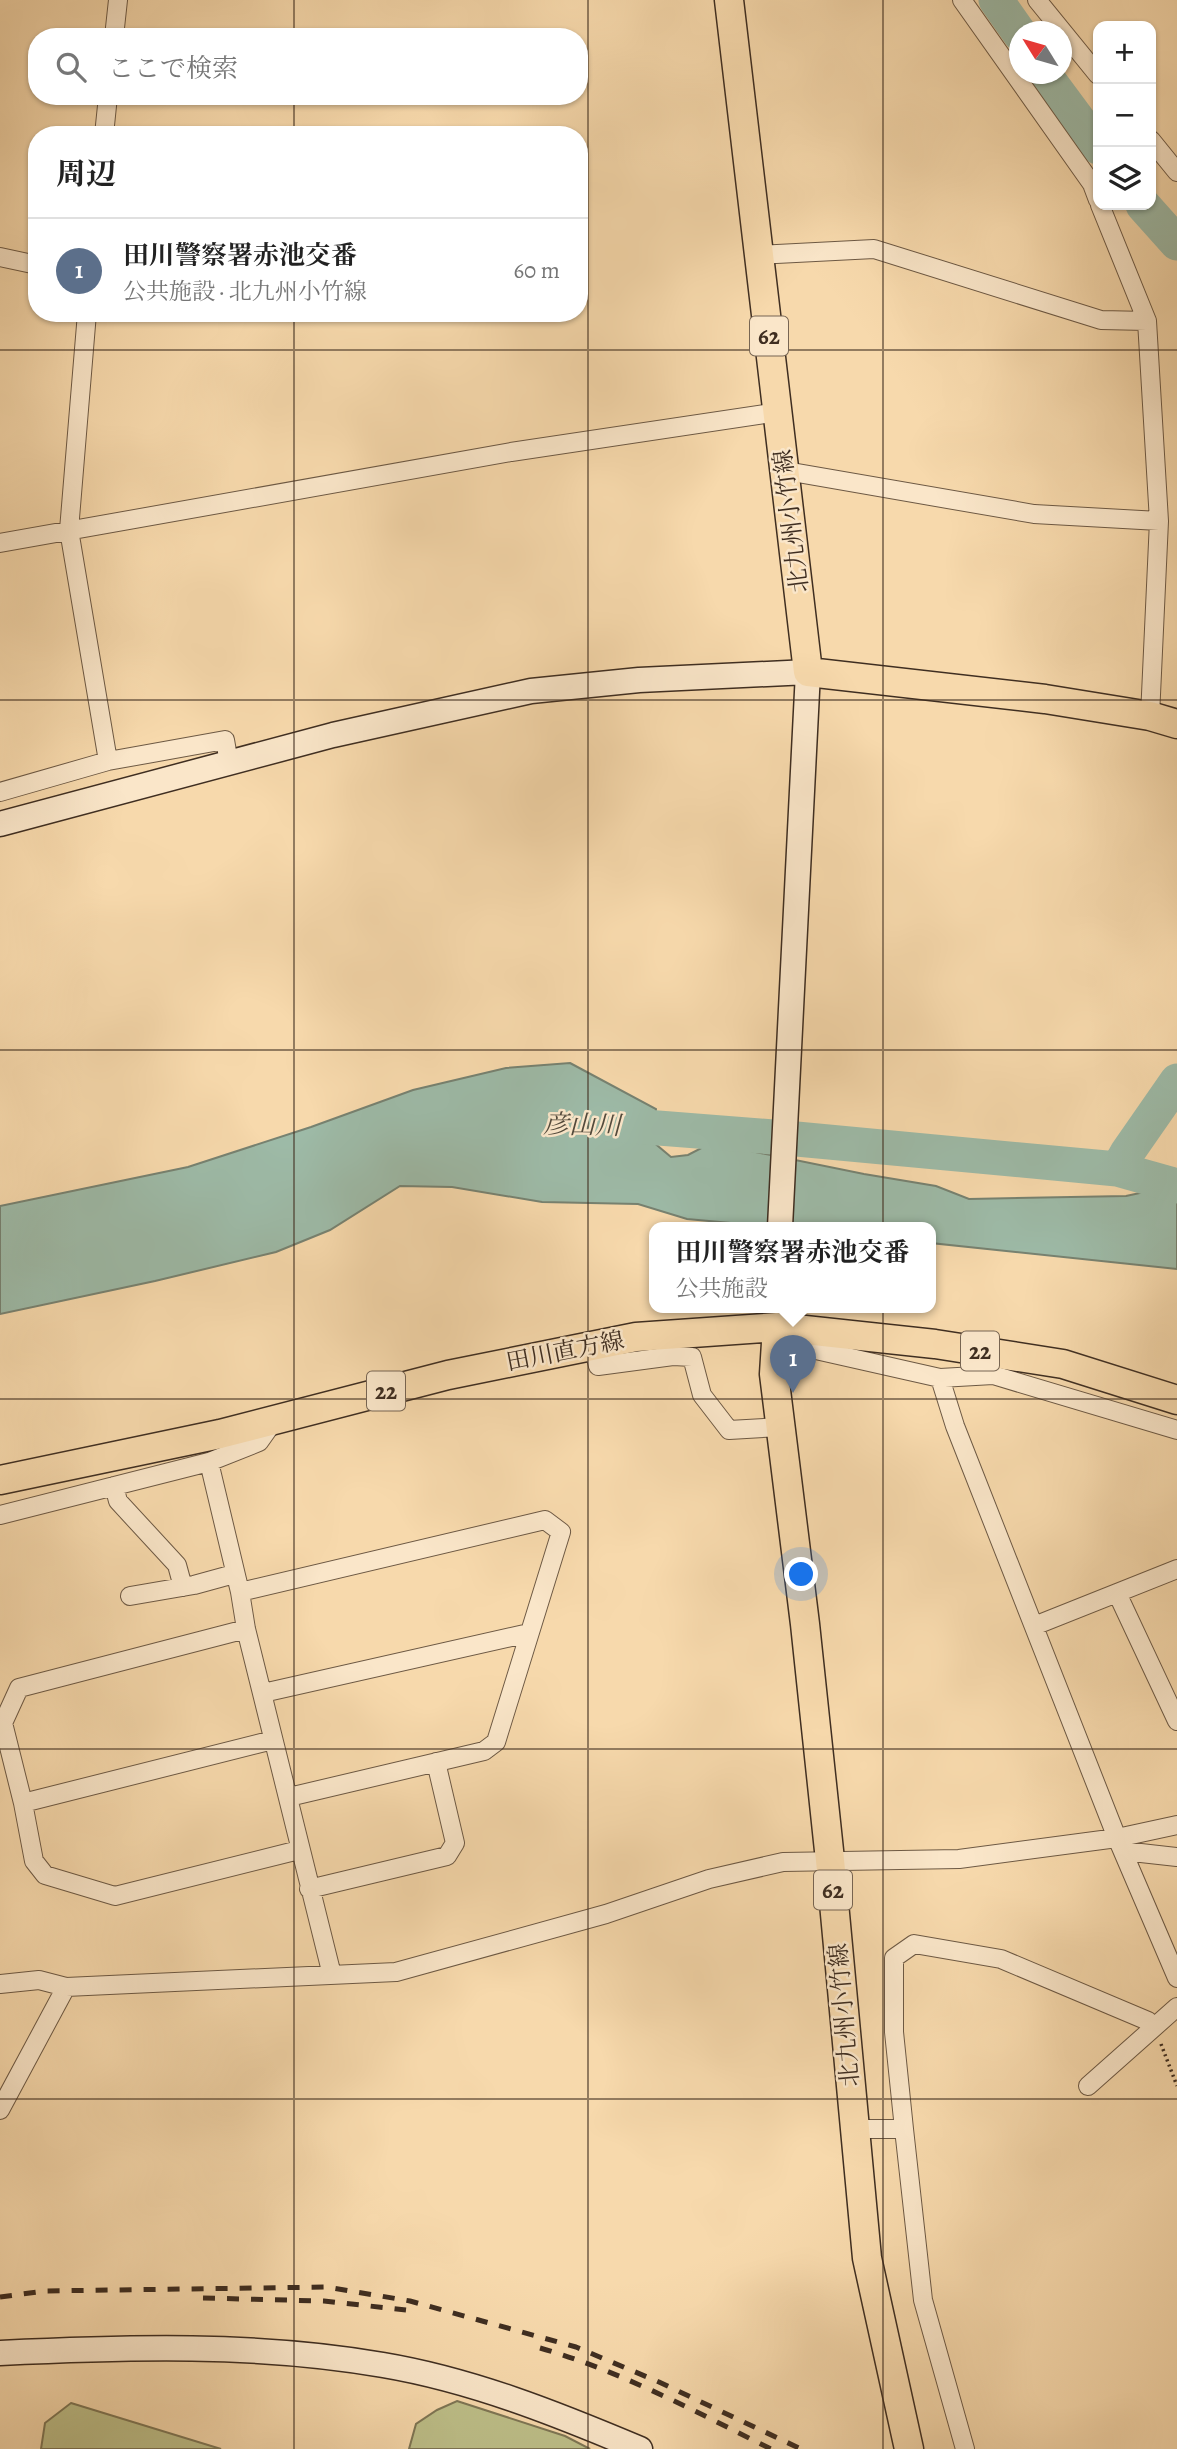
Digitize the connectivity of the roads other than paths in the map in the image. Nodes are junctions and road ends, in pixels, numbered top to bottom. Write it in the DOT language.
graph roads {
  1 [pos="118,0"];
  2 [pos="729,0"];
  3 [pos="962,0"];
  4 [pos="1037,0"];
  5 [pos="115,28"];
  6 [pos="1093,69"];
  7 [pos="107,105"];
  8 [pos="105,126"];
  9 [pos="1156,145"];
  10 [pos="1177,172"];
  11 [pos="1093,187"];
  12 [pos="1102,210"];
  13 [pos="759,255"];
  14 [pos="0,257"];
  15 [pos="28,263"];
  16 [pos="1147,321"];
  17 [pos="86,322"];
  18 [pos="778,412"];
  19 [pos="786,471"];
  20 [pos="1158,521"];
  21 [pos="69,530"];
  22 [pos="0,543"];
  23 [pos="807,685"];
  24 [pos="1150,716"];
  25 [pos="1177,724"];
  26 [pos="108,761"];
  27 [pos="229,763"];
  28 [pos="0,792"];
  29 [pos="0,824"];
  30 [pos="780,1222"];
  31 [pos="777,1317"];
  32 [pos="593,1346"];
  33 [pos="940,1378"];
  34 [pos="1177,1400"];
  35 [pos="276,1418"];
  36 [pos="781,1427"];
  37 [pos="1177,1430"];
  38 [pos="209,1462"];
  39 [pos="0,1480"];
  40 [pos="114,1486"];
  41 [pos="0,1515"];
  42 [pos="1177,1569"];
  43 [pos="234,1574"];
  44 [pos="183,1587"];
  45 [pos="240,1592"];
  46 [pos="1117,1593"];
  47 [pos="130,1596"];
  48 [pos="1034,1626"];
  49 [pos="246,1629"];
  50 [pos="529,1633"];
  51 [pos="263,1692"];
  52 [pos="1177,1721"];
  53 [pos="273,1740"];
  54 [pos="436,1762"];
  55 [pos="289,1797"];
  56 [pos="23,1802"];
  57 [pos="1177,1825"];
  58 [pos="1120,1845"];
  59 [pos="299,1850"];
  60 [pos="1177,1857"];
  61 [pos="830,1860"];
  62 [pos="309,1889"];
  63 [pos="332,1975"];
  64 [pos="1177,1979"];
  65 [pos="0,1984"];
  66 [pos="66,1987"];
  67 [pos="1177,2007"];
  68 [pos="1153,2026"];
  69 [pos="1088,2086"];
  70 [pos="0,2110"];
  71 [pos="904,2129"];
  72 [pos="854,2130"];
  73 [pos="0,2353"];
  74 [pos="640,2449"];
  75 [pos="909,2449"];
  76 [pos="965,2449"];
  1 -- 5 [label="street"];
  2 -- 13 [label="main road, 北九州小竹線 / 62"];
  3 -- 11 [label="street"];
  4 -- 6 [label="street"];
  7 -- 8 [label="street"];
  9 -- 10 [label="street"];
  12 -- 16 [label="street"];
  13 -- 16 [label="street"];
  13 -- 18 [label="main road, 北九州小竹線 / 62"];
  14 -- 15 [label="street"];
  16 -- 20 [label="street"];
  17 -- 21 [label="street"];
  18 -- 19 [label="main road, 北九州小竹線 / 62"];
  18 -- 21 [label="street"];
  19 -- 20 [label="street"];
  19 -- 23 [label="main road, 北九州小竹線 / 62"];
  20 -- 24 [label="street"];
  21 -- 22 [label="street"];
  21 -- 26 [label="street"];
  23 -- 24 [label="main road"];
  23 -- 27 [label="street"];
  23 -- 30 [label="street"];
  24 -- 25 [label="main road"];
  26 -- 27 [label="street"];
  26 -- 28 [label="street"];
  27 -- 29 [label="street"];
  31 -- 32 [label="main road, 田川直方線 / 22"];
  31 -- 33 [label="street"];
  31 -- 34 [label="main road, 田川直方線 / 22"];
  31 -- 36 [label="main road, 北九州小竹線 / 62"];
  32 -- 35 [label="main road, 田川直方線 / 22"];
  32 -- 36 [label="street"];
  33 -- 37 [label="street"];
  33 -- 48 [label="street"];
  35 -- 38 [label="street"];
  35 -- 39 [label="main road, 田川直方線 / 22"];
  36 -- 61 [label="main road, 北九州小竹線 / 62"];
  38 -- 40 [label="street"];
  38 -- 43 [label="street"];
  40 -- 41 [label="street"];
  40 -- 44 [label="street"];
  42 -- 46 [label="street"];
  43 -- 44 [label="street"];
  43 -- 45 [label="street"];
  44 -- 47 [label="street"];
  45 -- 49 [label="street"];
  45 -- 50 [label="street"];
  46 -- 48 [label="street"];
  46 -- 52 [label="street"];
  48 -- 58 [label="street"];
  49 -- 51 [label="street"];
  49 -- 56 [label="street"];
  50 -- 51 [label="street"];
  50 -- 54 [label="street"];
  51 -- 53 [label="street"];
  53 -- 55 [label="street"];
  53 -- 56 [label="street"];
  54 -- 55 [label="street"];
  54 -- 62 [label="street"];
  55 -- 59 [label="street"];
  56 -- 59 [label="street"];
  57 -- 58 [label="street"];
  58 -- 60 [label="street"];
  58 -- 61 [label="street"];
  58 -- 64 [label="street"];
  59 -- 62 [label="street"];
  61 -- 63 [label="street"];
  61 -- 72 [label="main road, 北九州小竹線 / 62"];
  62 -- 63 [label="street"];
  63 -- 66 [label="street"];
  65 -- 66 [label="street"];
  66 -- 70 [label="street"];
  67 -- 68 [label="street"];
  68 -- 69 [label="street"];
  68 -- 71 [label="street"];
  71 -- 72 [label="street"];
  71 -- 76 [label="street"];
  72 -- 75 [label="main road, 北九州小竹線 / 62"];
  73 -- 74 [label="street"];
}
